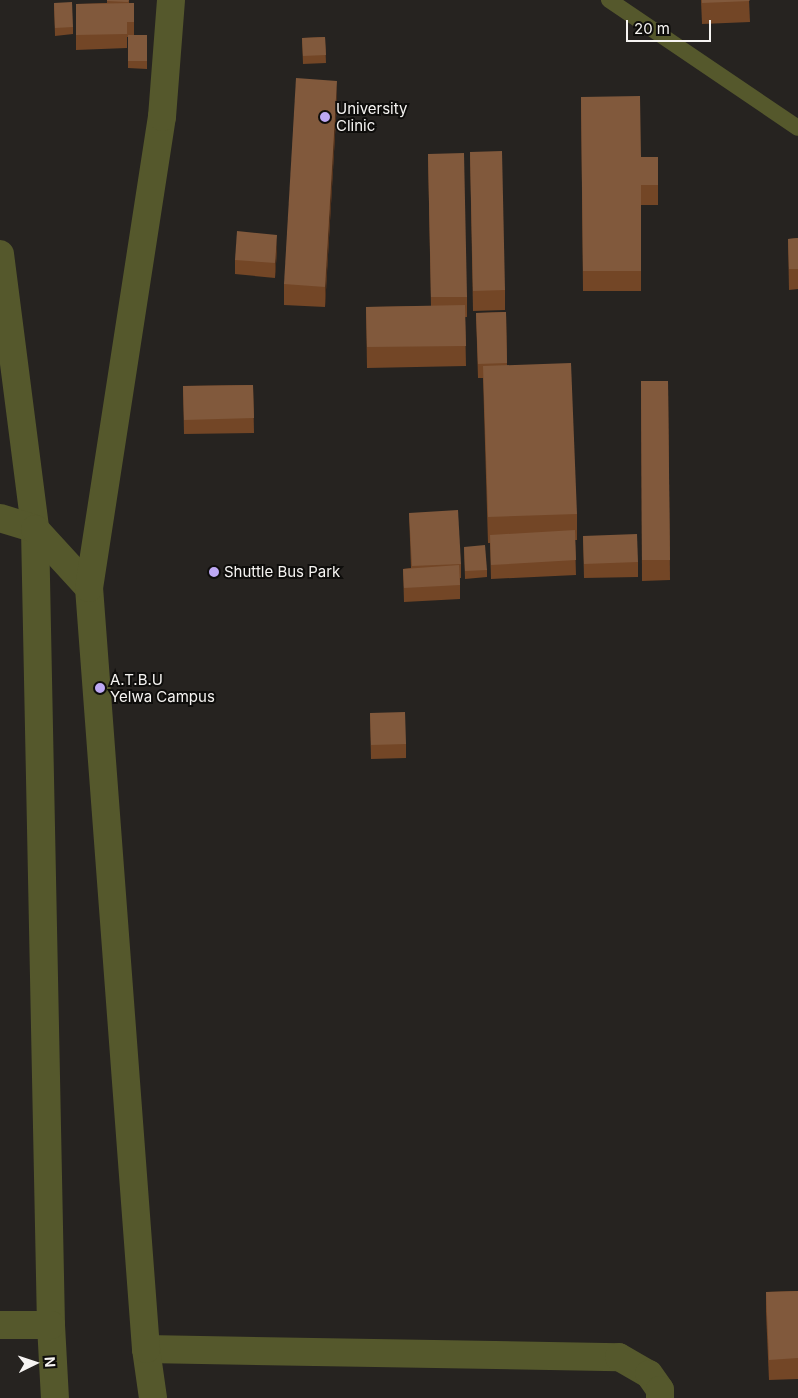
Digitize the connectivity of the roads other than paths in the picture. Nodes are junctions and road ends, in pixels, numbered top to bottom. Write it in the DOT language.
graph roads {
  1 [pos="171,0"];
  2 [pos="608,0"];
  3 [pos="798,128"];
  4 [pos="0,254"];
  5 [pos="0,518"];
  6 [pos="34,529"];
  7 [pos="89,588"];
  8 [pos="0,1325"];
  9 [pos="51,1325"];
  10 [pos="146,1349"];
  11 [pos="55,1398"];
  12 [pos="153,1398"];
  13 [pos="660,1398"];
  1 -- 7 [label="street"];
  2 -- 3 [label="lane"];
  4 -- 6 [label="street"];
  5 -- 6 [label="street"];
  6 -- 7 [label="street"];
  6 -- 9 [label="street"];
  7 -- 10 [label="street"];
  8 -- 9 [label="street"];
  9 -- 11 [label="street"];
  10 -- 12 [label="street"];
  10 -- 13 [label="street"];
}
